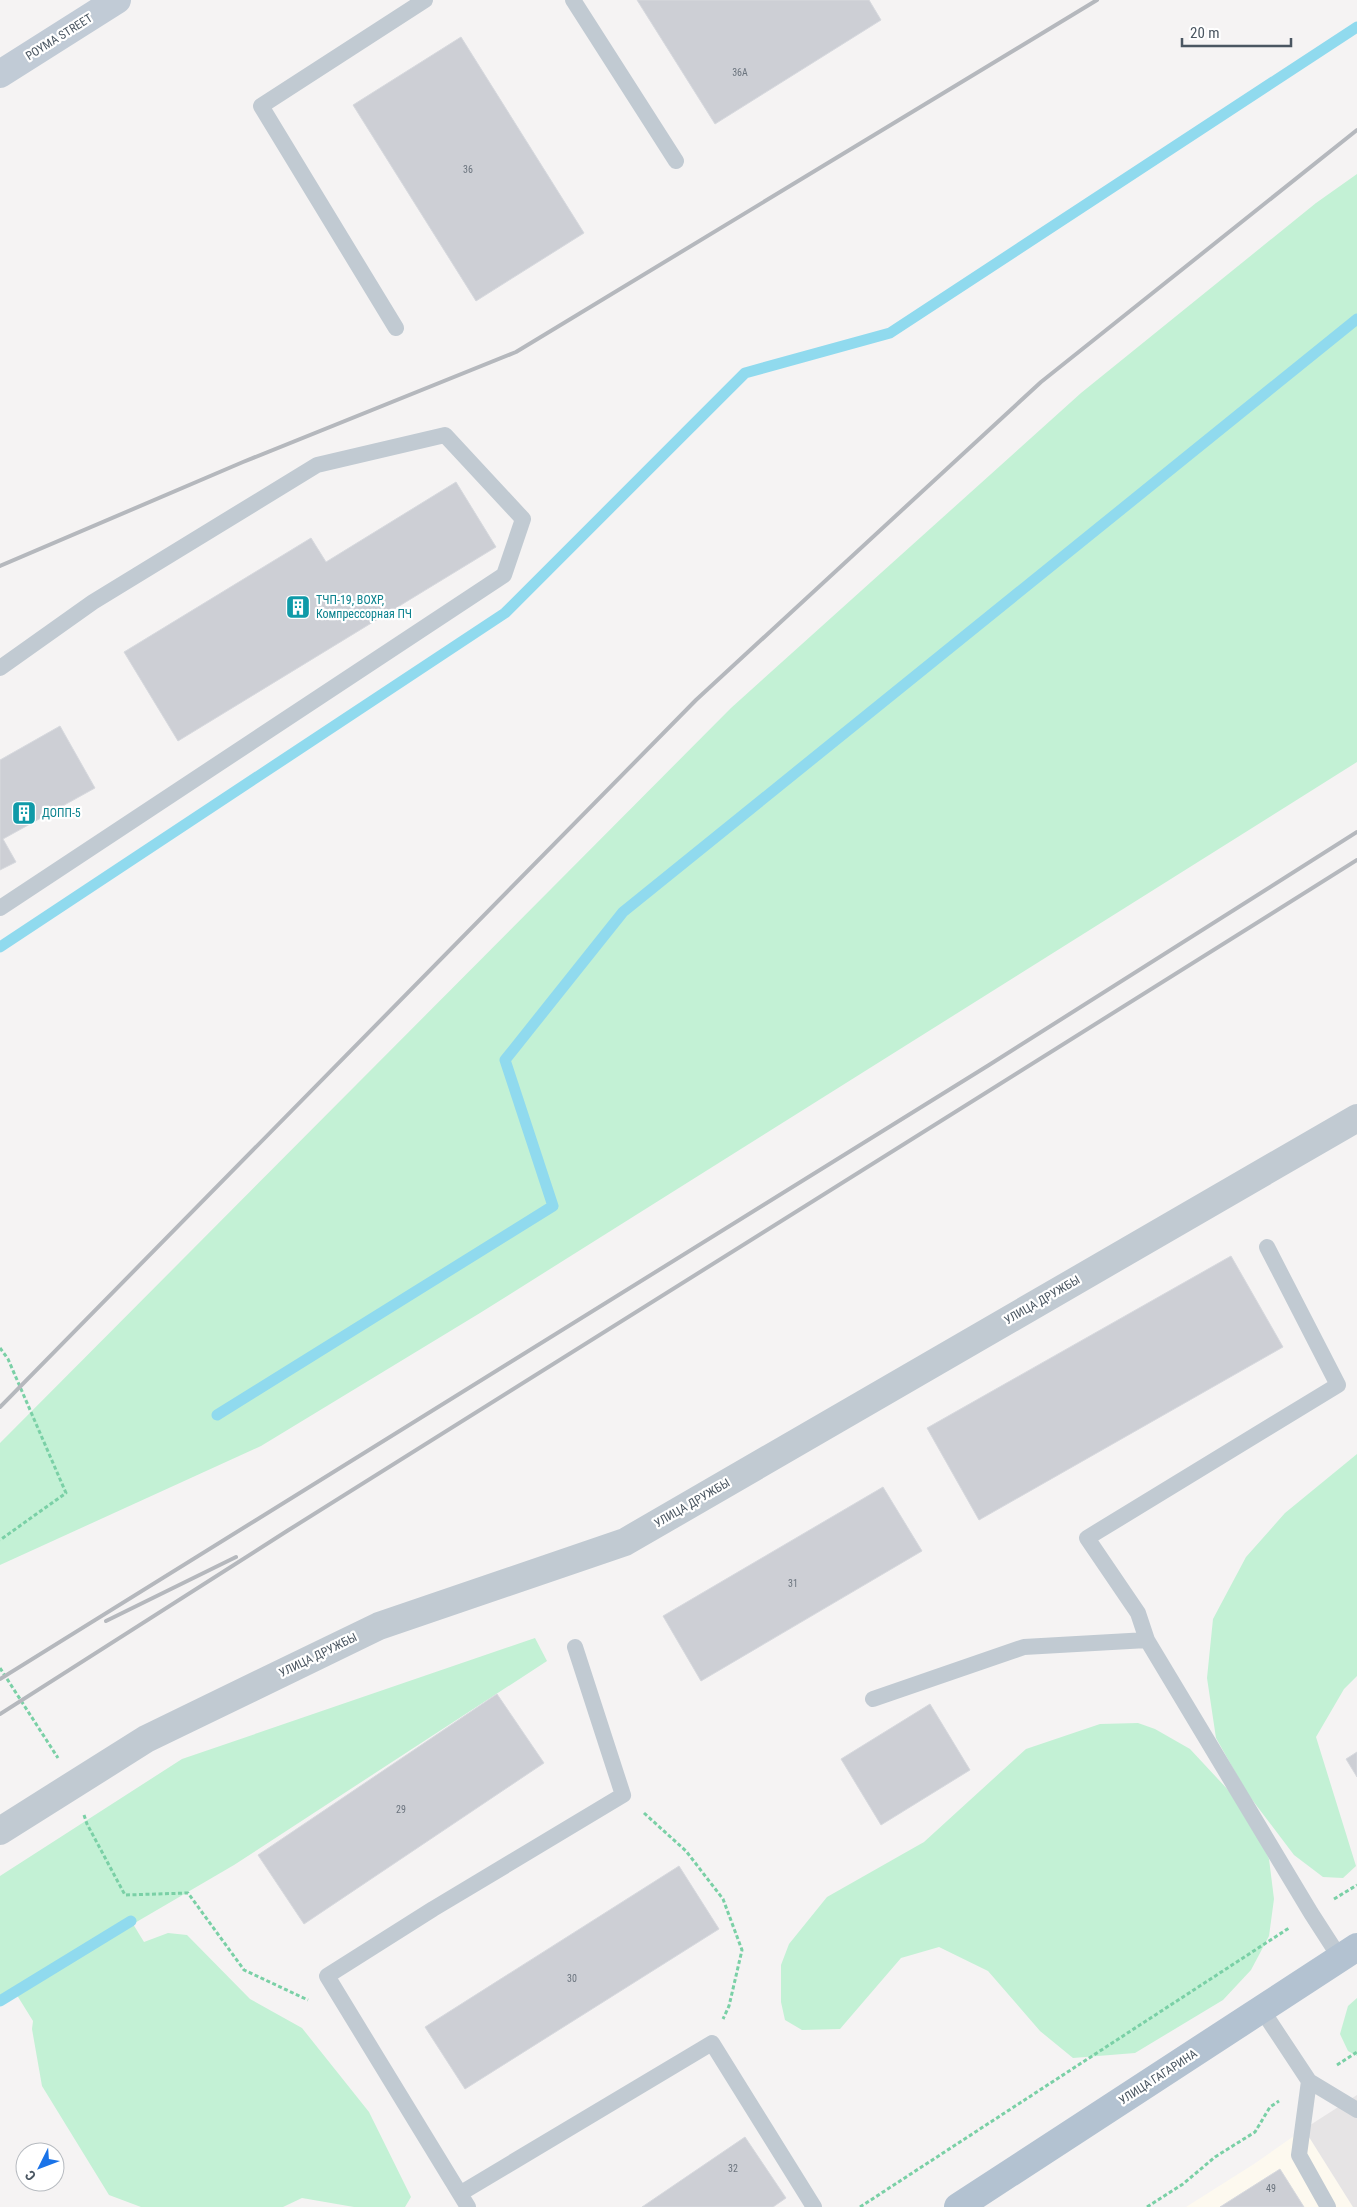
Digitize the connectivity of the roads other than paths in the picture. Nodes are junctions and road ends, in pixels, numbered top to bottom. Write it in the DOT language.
graph roads {
  1 [pos="117,0"];
  2 [pos="425,0"];
  3 [pos="573,0"];
  4 [pos="0,74"];
  5 [pos="676,161"];
  6 [pos="396,328"];
  7 [pos="0,668"];
  8 [pos="0,908"];
  9 [pos="1357,1118"];
  10 [pos="1267,1247"];
  11 [pos="1147,1640"];
  12 [pos="575,1647"];
  13 [pos="873,1699"];
  14 [pos="0,1831"];
  15 [pos="1349,1952"];
  16 [pos="1262,2010"];
  17 [pos="1309,2081"];
  18 [pos="1357,2110"];
  19 [pos="465,2200"];
  20 [pos="814,2207"];
  21 [pos="958,2207"];
  22 [pos="1328,2207"];
  1 -- 4 [label="main road, POYMA STREET"];
  2 -- 6 [label="lane"];
  3 -- 5 [label="lane"];
  7 -- 8 [label="lane"];
  9 -- 14 [label="street, УЛИЦА ДРУЖБЫ"];
  10 -- 11 [label="lane"];
  11 -- 13 [label="lane"];
  11 -- 15 [label="lane"];
  12 -- 19 [label="lane"];
  15 -- 16 [label="main road, УЛИЦА ГАГАРИНА"];
  16 -- 17 [label="lane"];
  16 -- 21 [label="main road, УЛИЦА ГАГАРИНА"];
  17 -- 18 [label="lane"];
  17 -- 22 [label="lane"];
  19 -- 20 [label="lane"];
}
